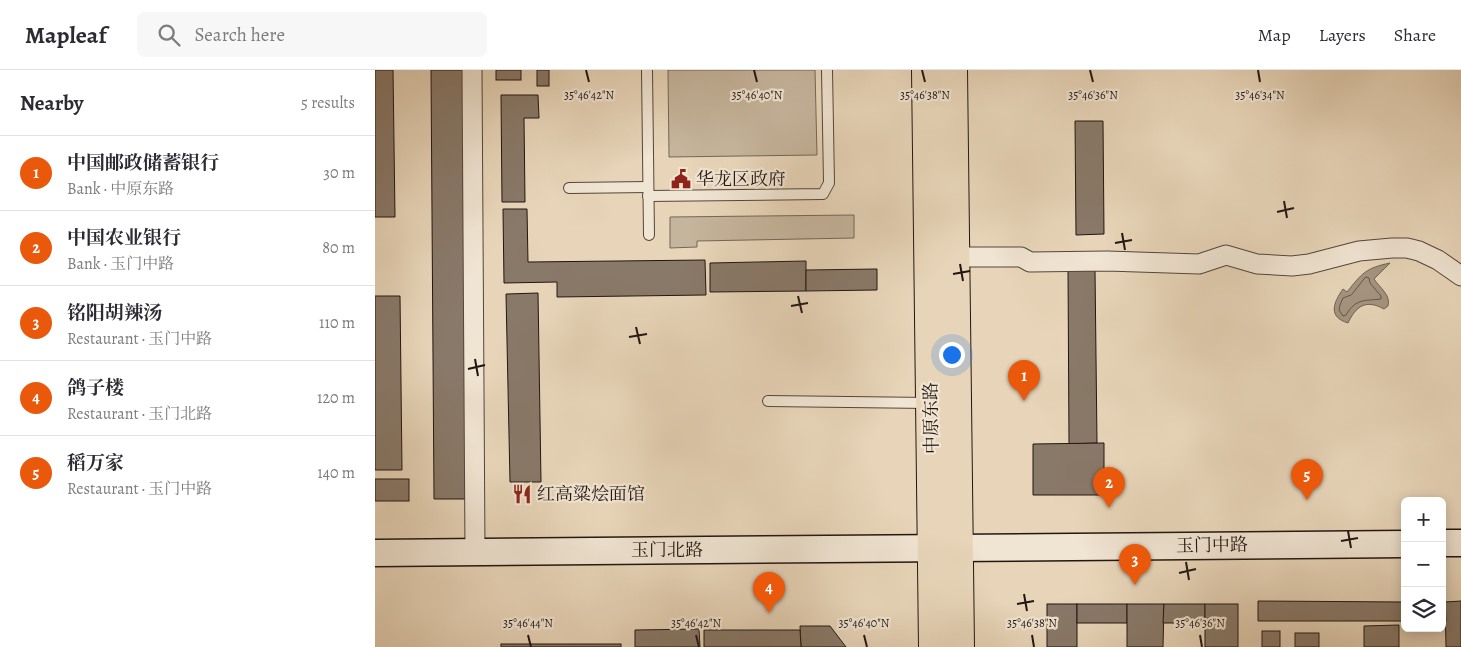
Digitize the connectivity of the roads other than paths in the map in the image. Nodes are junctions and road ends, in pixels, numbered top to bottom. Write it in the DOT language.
graph roads {
  1 [pos="472,70"];
  2 [pos="647,70"];
  3 [pos="827,70"];
  4 [pos="926,70"];
  5 [pos="953,70"];
  6 [pos="569,188"];
  7 [pos="648,191"];
  8 [pos="649,235"];
  9 [pos="956,257"];
  10 [pos="1461,276"];
  11 [pos="768,400"];
  12 [pos="931,403"];
  13 [pos="1446,543"];
  14 [pos="1461,543"];
  15 [pos="1401,544"];
  16 [pos="933,548"];
  17 [pos="960,548"];
  18 [pos="475,552"];
  19 [pos="375,553"];
  20 [pos="933,647"];
  21 [pos="960,647"];
  1 -- 18 [label="street"];
  2 -- 7 [label="lane"];
  3 -- 7 [label="lane"];
  4 -- 12 [label="main road, 中原东路"];
  5 -- 9 [label="main road, 中原东路"];
  6 -- 7 [label="lane"];
  7 -- 8 [label="lane"];
  9 -- 10 [label="street"];
  9 -- 17 [label="main road, 中原东路"];
  11 -- 12 [label="lane"];
  12 -- 16 [label="main road, 中原东路"];
  13 -- 14 [label="street"];
  15 -- 17 [label="street, 玉门中路"];
  16 -- 17 [label="street, 玉门北路"];
  16 -- 18 [label="street, 玉门北路"];
  16 -- 20 [label="main road, 中原东路"];
  17 -- 21 [label="main road, 中原东路"];
  18 -- 19 [label="street, 玉门北路"];
}
